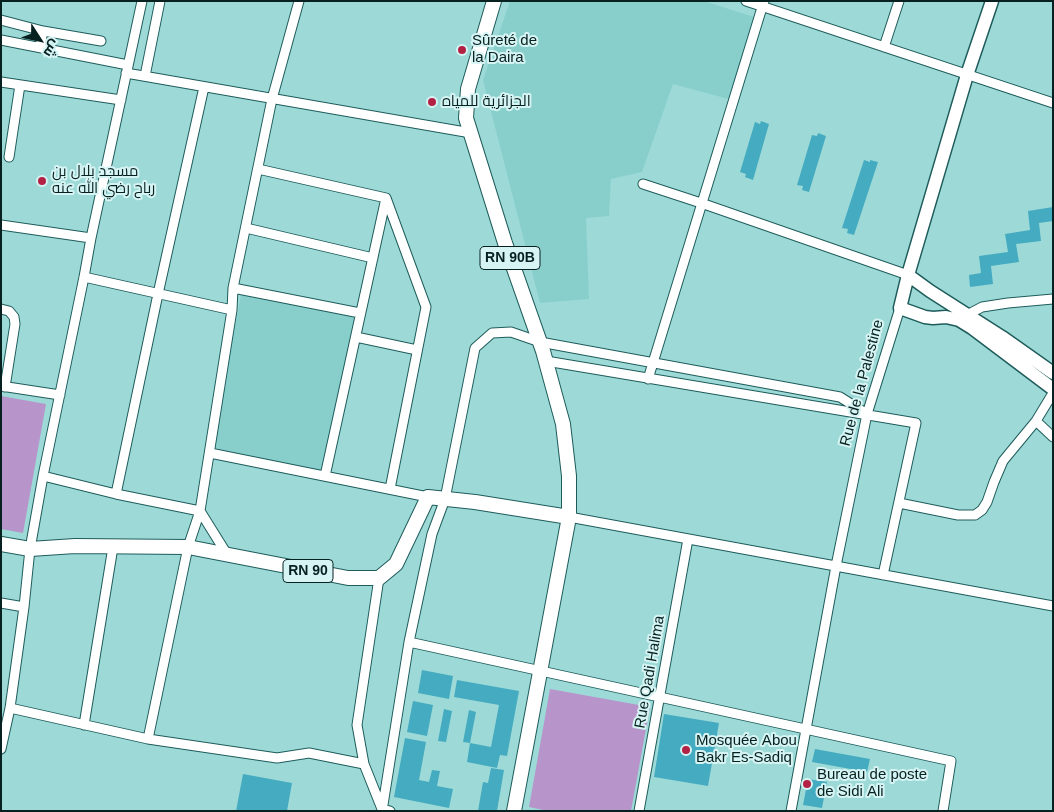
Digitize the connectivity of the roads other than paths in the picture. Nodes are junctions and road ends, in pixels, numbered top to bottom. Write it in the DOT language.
graph roads {
  1 [pos="142,1"];
  2 [pos="160,1"];
  3 [pos="299,1"];
  4 [pos="494,1"];
  5 [pos="746,1"];
  6 [pos="899,1"];
  7 [pos="992,1"];
  8 [pos="763,4"];
  9 [pos="1,20"];
  10 [pos="43,31"];
  11 [pos="1,40"];
  12 [pos="101,42"];
  13 [pos="40,47"];
  14 [pos="884,47"];
  15 [pos="127,69"];
  16 [pos="968,75"];
  17 [pos="145,76"];
  18 [pos="1,82"];
  19 [pos="20,85"];
  20 [pos="204,87"];
  21 [pos="272,99"];
  22 [pos="121,100"];
  23 [pos="1053,103"];
  24 [pos="471,133"];
  25 [pos="9,157"];
  26 [pos="258,169"];
  27 [pos="643,184"];
  28 [pos="386,198"];
  29 [pos="701,203"];
  30 [pos="1,226"];
  31 [pos="246,228"];
  32 [pos="91,238"];
  33 [pos="373,258"];
  34 [pos="908,275"];
  35 [pos="84,277"];
  36 [pos="233,288"];
  37 [pos="158,294"];
  38 [pos="1053,298"];
  39 [pos="900,308"];
  40 [pos="1,309"];
  41 [pos="232,310"];
  42 [pos="360,313"];
  43 [pos="965,318"];
  44 [pos="356,337"];
  45 [pos="540,342"];
  46 [pos="417,350"];
  47 [pos="546,361"];
  48 [pos="652,362"];
  49 [pos="1053,373"];
  50 [pos="648,379"];
  51 [pos="3,386"];
  52 [pos="1053,391"];
  53 [pos="60,395"];
  54 [pos="867,414"];
  55 [pos="1036,420"];
  56 [pos="1053,437"];
  57 [pos="210,453"];
  58 [pos="43,476"];
  59 [pos="325,476"];
  60 [pos="390,489"];
  61 [pos="116,494"];
  62 [pos="428,497"];
  63 [pos="445,499"];
  64 [pos="899,503"];
  65 [pos="200,511"];
  66 [pos="569,517"];
  67 [pos="688,539"];
  68 [pos="1,544"];
  69 [pos="113,546"];
  70 [pos="188,547"];
  71 [pos="30,549"];
  72 [pos="228,556"];
  73 [pos="836,566"];
  74 [pos="883,575"];
  75 [pos="378,578"];
  76 [pos="1,603"];
  77 [pos="1053,606"];
  78 [pos="24,607"];
  79 [pos="409,642"];
  80 [pos="540,671"];
  81 [pos="660,697"];
  82 [pos="10,708"];
  83 [pos="84,725"];
  84 [pos="806,729"];
  85 [pos="148,739"];
  86 [pos="1,749"];
  87 [pos="364,764"];
  88 [pos="384,810"];
  89 [pos="514,811"];
  90 [pos="639,811"];
  91 [pos="791,811"];
  92 [pos="943,811"];
  1 -- 15 [label="street"];
  2 -- 17 [label="street"];
  3 -- 21 [label="street"];
  4 -- 24 [label="main road, RN 90B"];
  5 -- 8 [label="street"];
  6 -- 14 [label="street"];
  7 -- 16 [label="main road, Rue de la Palestine"];
  8 -- 14 [label="street"];
  8 -- 29 [label="street"];
  9 -- 10 [label="street"];
  10 -- 12 [label="street"];
  10 -- 13 [label="street"];
  11 -- 13 [label="street"];
  13 -- 15 [label="street"];
  14 -- 16 [label="street"];
  15 -- 17 [label="street"];
  15 -- 22 [label="street"];
  16 -- 23 [label="street"];
  16 -- 34 [label="main road, Rue de la Palestine"];
  17 -- 20 [label="street"];
  18 -- 19 [label="street"];
  19 -- 22 [label="street"];
  19 -- 25 [label="street"];
  20 -- 21 [label="street"];
  20 -- 37 [label="street"];
  21 -- 24 [label="street"];
  21 -- 26 [label="street"];
  22 -- 32 [label="street"];
  24 -- 45 [label="main road, RN 90B"];
  26 -- 28 [label="street"];
  26 -- 31 [label="street"];
  27 -- 29 [label="street"];
  28 -- 33 [label="street"];
  28 -- 46 [label="street"];
  29 -- 34 [label="street"];
  29 -- 48 [label="street"];
  30 -- 32 [label="street"];
  31 -- 33 [label="street"];
  31 -- 36 [label="street"];
  32 -- 35 [label="street"];
  33 -- 42 [label="street"];
  34 -- 39 [label="main road, Rue de la Palestine"];
  34 -- 43 [label="main road"];
  35 -- 37 [label="street"];
  35 -- 53 [label="street"];
  36 -- 41 [label="street"];
  36 -- 42 [label="street"];
  37 -- 41 [label="street"];
  37 -- 61 [label="street"];
  38 -- 43 [label="street"];
  39 -- 43 [label="main road"];
  39 -- 54 [label="street, Rue de la Palestine"];
  40 -- 51 [label="street"];
  41 -- 57 [label="street"];
  42 -- 44 [label="street"];
  43 -- 49 [label="main road"];
  43 -- 52 [label="main road"];
  44 -- 46 [label="street"];
  44 -- 59 [label="street"];
  45 -- 47 [label="main road, RN 90B"];
  45 -- 48 [label="street"];
  45 -- 63 [label="street"];
  46 -- 60 [label="street"];
  47 -- 50 [label="street"];
  47 -- 66 [label="main road, RN 90B"];
  48 -- 50 [label="street"];
  48 -- 54 [label="street"];
  50 -- 54 [label="street"];
  51 -- 53 [label="street"];
  52 -- 55 [label="street"];
  53 -- 58 [label="street"];
  54 -- 64 [label="street"];
  54 -- 73 [label="street, Rue de la Palestine"];
  55 -- 56 [label="street"];
  55 -- 64 [label="street"];
  57 -- 59 [label="street"];
  57 -- 65 [label="street"];
  58 -- 61 [label="street"];
  58 -- 71 [label="street"];
  59 -- 60 [label="street"];
  60 -- 62 [label="street"];
  61 -- 65 [label="street"];
  62 -- 63 [label="main road"];
  62 -- 75 [label="main road"];
  63 -- 66 [label="main road"];
  63 -- 79 [label="street"];
  64 -- 74 [label="street"];
  65 -- 70 [label="street"];
  65 -- 72 [label="street"];
  66 -- 67 [label="street"];
  66 -- 80 [label="main road"];
  67 -- 73 [label="street"];
  67 -- 81 [label="street, Rue Qadi Halima"];
  68 -- 71 [label="main road, RN 90"];
  69 -- 70 [label="main road, RN 90"];
  69 -- 71 [label="main road, RN 90"];
  69 -- 83 [label="street"];
  70 -- 72 [label="main road, RN 90"];
  70 -- 85 [label="street"];
  71 -- 78 [label="street"];
  72 -- 75 [label="main road, RN 90"];
  73 -- 74 [label="street"];
  73 -- 84 [label="street, Rue de la Palestine"];
  74 -- 77 [label="street"];
  75 -- 87 [label="street"];
  76 -- 78 [label="street"];
  78 -- 82 [label="street"];
  79 -- 80 [label="street"];
  79 -- 88 [label="street"];
  80 -- 81 [label="street"];
  80 -- 89 [label="main road"];
  81 -- 84 [label="street"];
  81 -- 90 [label="street, Rue Qadi Halima"];
  82 -- 83 [label="street"];
  82 -- 86 [label="street"];
  83 -- 85 [label="street"];
  84 -- 91 [label="street, Rue de la Palestine"];
  84 -- 92 [label="street"];
  85 -- 87 [label="street"];
  87 -- 88 [label="street"];
}
